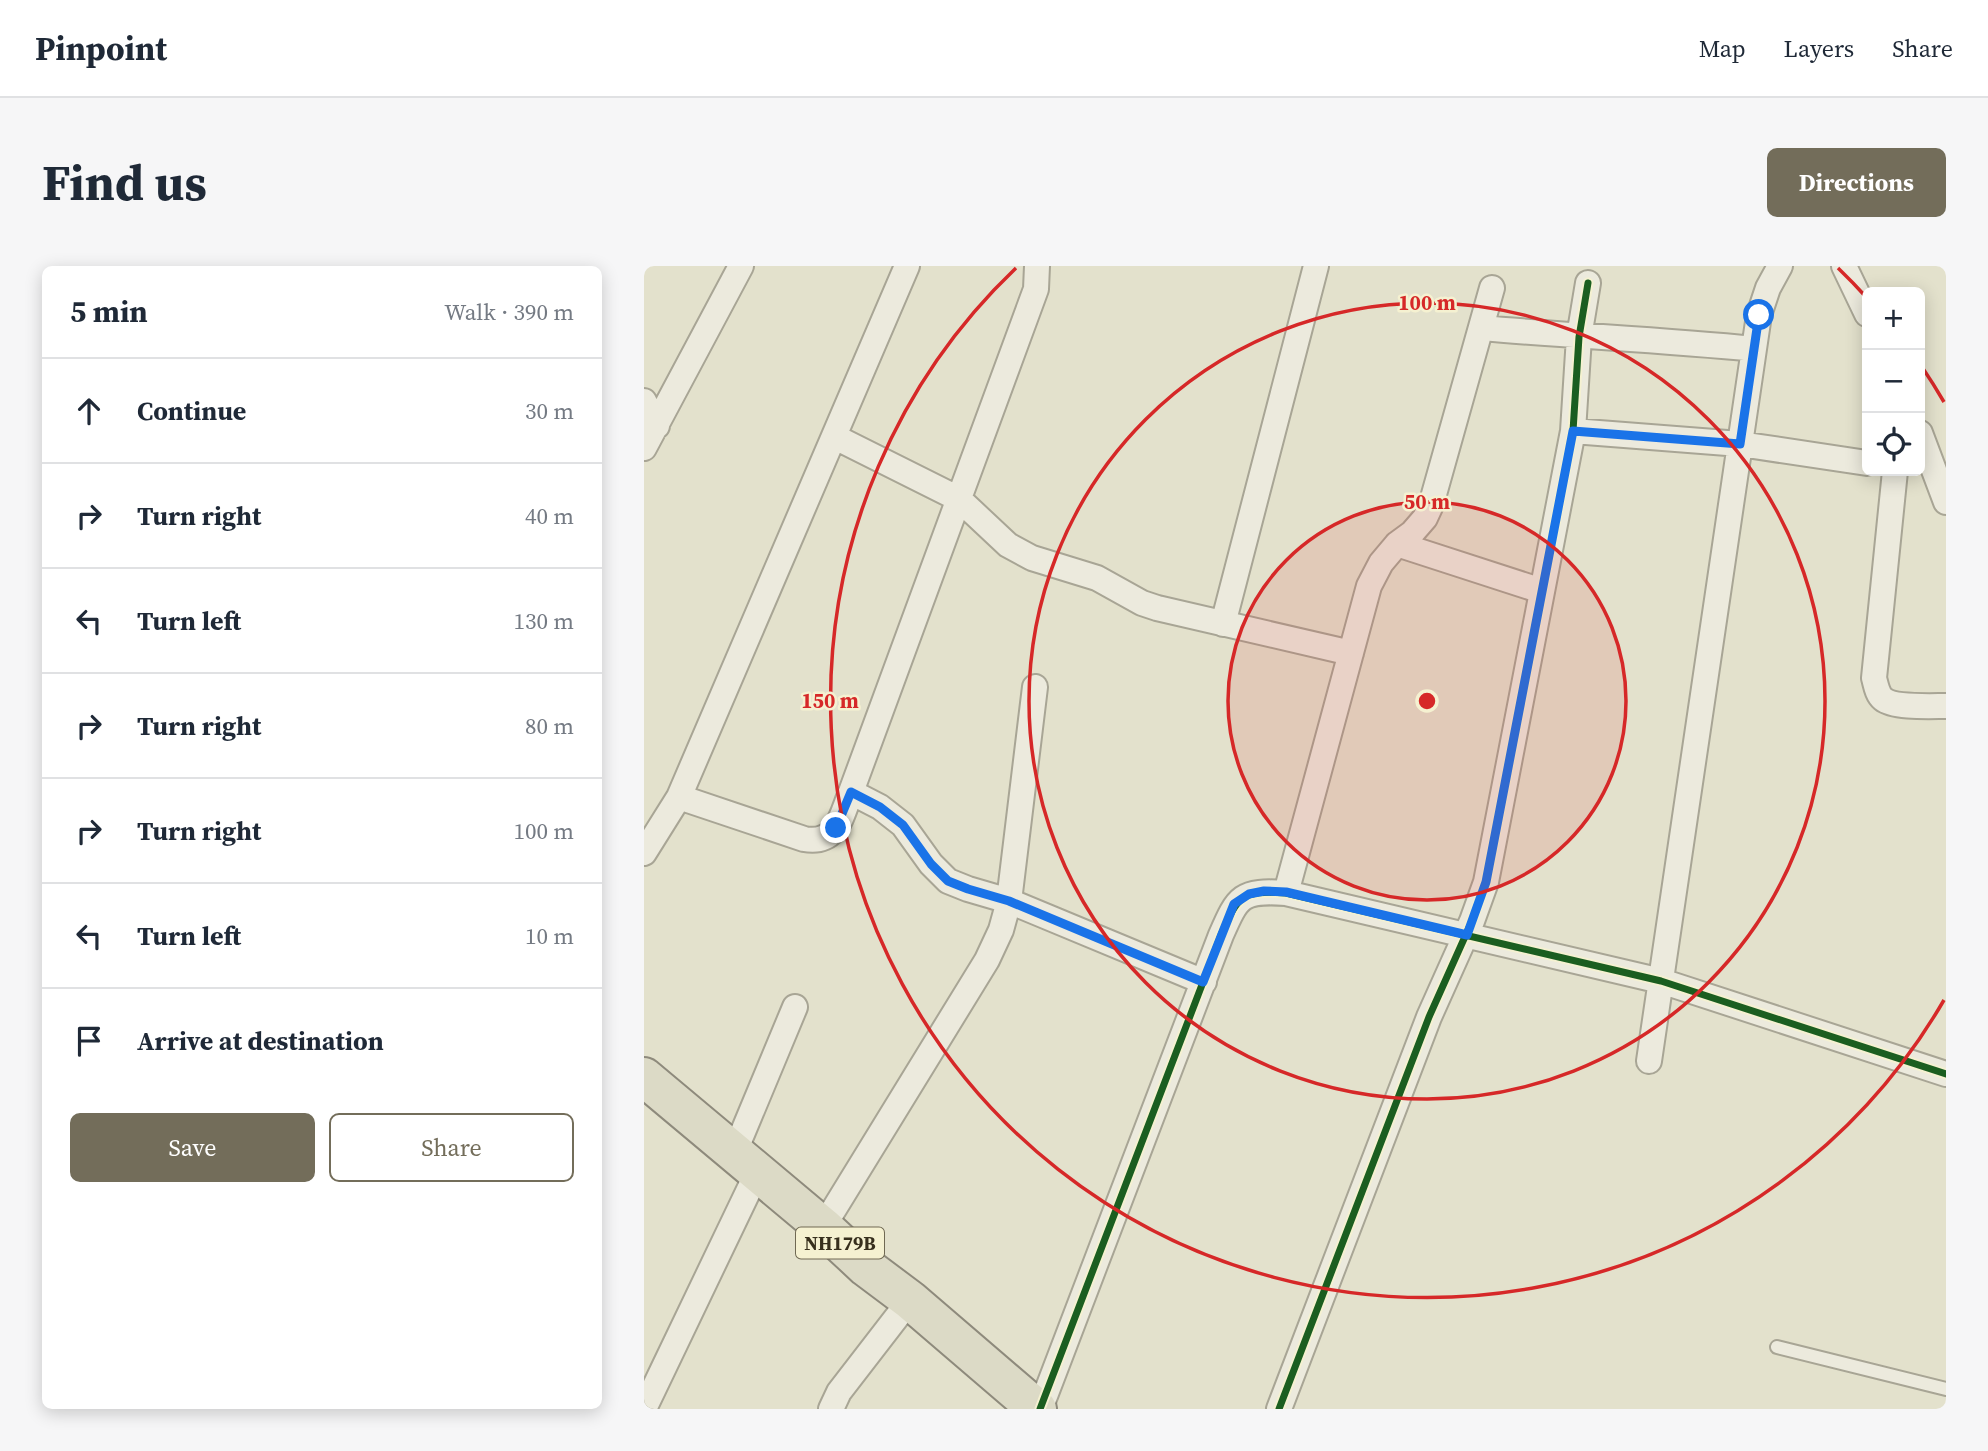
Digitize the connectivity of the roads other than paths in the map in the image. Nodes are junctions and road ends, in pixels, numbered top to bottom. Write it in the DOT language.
graph roads {
  1 [pos="741,266"];
  2 [pos="907,266"];
  3 [pos="1037,266"];
  4 [pos="1317,266"];
  5 [pos="1780,266"];
  6 [pos="1844,266"];
  7 [pos="1588,283"];
  8 [pos="1492,288"];
  9 [pos="1862,304"];
  10 [pos="1481,328"];
  11 [pos="1579,337"];
  12 [pos="1754,349"];
  13 [pos="644,401"];
  14 [pos="657,426"];
  15 [pos="1573,431"];
  16 [pos="835,437"];
  17 [pos="1740,444"];
  18 [pos="644,448"];
  19 [pos="1929,452"];
  20 [pos="1862,462"];
  21 [pos="1894,476"];
  22 [pos="958,499"];
  23 [pos="1946,502"];
  24 [pos="1397,544"];
  25 [pos="1542,591"];
  26 [pos="1223,624"];
  27 [pos="1351,653"];
  28 [pos="1035,687"];
  29 [pos="1946,706"];
  30 [pos="851,792"];
  31 [pos="679,797"];
  32 [pos="644,853"];
  33 [pos="1286,892"];
  34 [pos="1009,901"];
  35 [pos="1467,935"];
  36 [pos="1661,981"];
  37 [pos="1203,982"];
  38 [pos="795,1007"];
  39 [pos="1649,1061"];
  40 [pos="1946,1074"];
  41 [pos="644,1077"];
  42 [pos="747,1161"];
  43 [pos="823,1227"];
  44 [pos="910,1300"];
  45 [pos="1777,1347"];
  46 [pos="1946,1389"];
  47 [pos="644,1409"];
  48 [pos="831,1409"];
  49 [pos="1039,1409"];
  50 [pos="1279,1409"];
  1 -- 14 [label="street"];
  2 -- 16 [label="street"];
  3 -- 22 [label="street"];
  4 -- 26 [label="street"];
  5 -- 12 [label="street"];
  6 -- 9 [label="street"];
  7 -- 11 [label="street"];
  8 -- 10 [label="street"];
  10 -- 11 [label="street"];
  10 -- 24 [label="street"];
  11 -- 12 [label="street"];
  11 -- 15 [label="street"];
  12 -- 17 [label="street"];
  13 -- 14 [label="street"];
  14 -- 18 [label="street"];
  15 -- 17 [label="street"];
  15 -- 25 [label="street"];
  16 -- 22 [label="street"];
  16 -- 31 [label="street"];
  17 -- 20 [label="street"];
  17 -- 36 [label="street"];
  19 -- 23 [label="street"];
  21 -- 29 [label="street"];
  22 -- 26 [label="street"];
  22 -- 30 [label="street"];
  24 -- 25 [label="street"];
  24 -- 27 [label="street"];
  25 -- 35 [label="street"];
  26 -- 27 [label="street"];
  27 -- 33 [label="street"];
  28 -- 34 [label="street"];
  30 -- 31 [label="street"];
  30 -- 34 [label="street"];
  31 -- 32 [label="street"];
  33 -- 35 [label="street"];
  33 -- 37 [label="street"];
  34 -- 37 [label="street"];
  34 -- 43 [label="street"];
  35 -- 36 [label="street"];
  35 -- 50 [label="street"];
  36 -- 39 [label="street"];
  36 -- 40 [label="street"];
  37 -- 49 [label="street"];
  38 -- 42 [label="street"];
  41 -- 42 [label="highway, NH179B"];
  42 -- 43 [label="highway, NH179B"];
  42 -- 47 [label="street"];
  43 -- 44 [label="highway, NH179B"];
  44 -- 48 [label="street"];
  44 -- 49 [label="highway, NH179B"];
  45 -- 46 [label="lane"];
}
